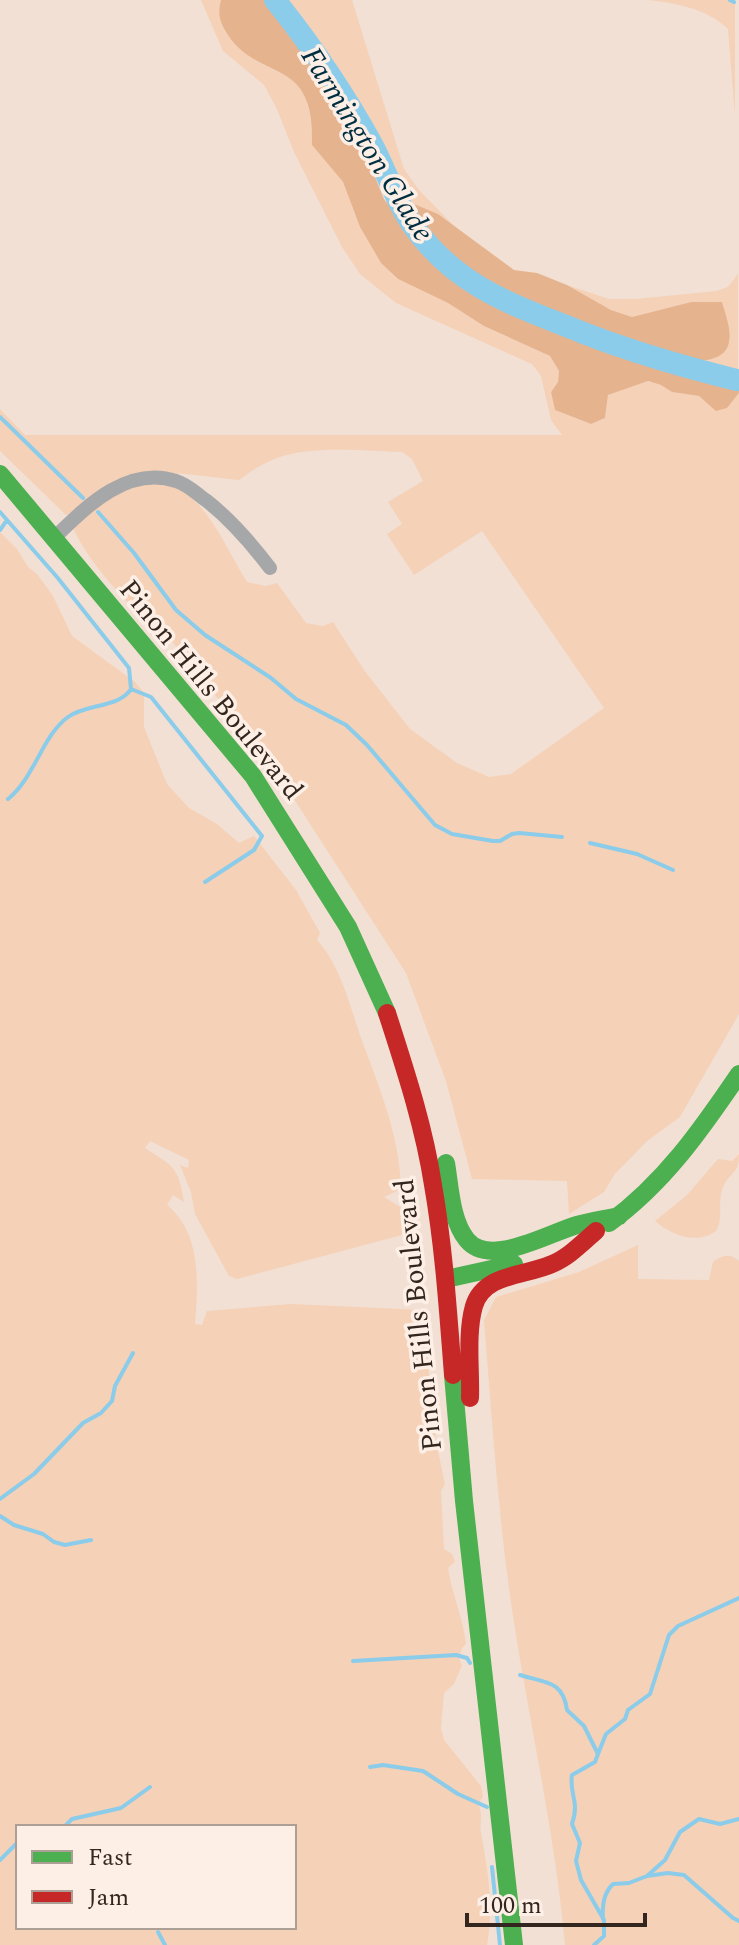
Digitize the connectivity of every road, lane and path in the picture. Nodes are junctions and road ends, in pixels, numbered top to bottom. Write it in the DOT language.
graph roads {
  1 [pos="0,474"];
  2 [pos="54,538"];
  3 [pos="270,568"];
  4 [pos="385,1006"];
  5 [pos="739,1073"];
  6 [pos="619,1216"];
  7 [pos="596,1231"];
  8 [pos="446,1279"];
  9 [pos="478,1625"];
  10 [pos="514,1945"];
  1 -- 2 [label="main road, Pinon Hills Boulevard"];
  2 -- 3 [label="street"];
  2 -- 4 [label="main road, Pinon Hills Boulevard"];
  4 -- 6 [label="main road"];
  4 -- 8 [label="main road, Pinon Hills Boulevard"];
  5 -- 6 [label="main road"];
  6 -- 7 [label="main road"];
  7 -- 8 [label="main road"];
  7 -- 9 [label="main road"];
  8 -- 9 [label="main road, Pinon Hills Boulevard"];
  9 -- 10 [label="main road, Pinon Hills Boulevard"];
}
